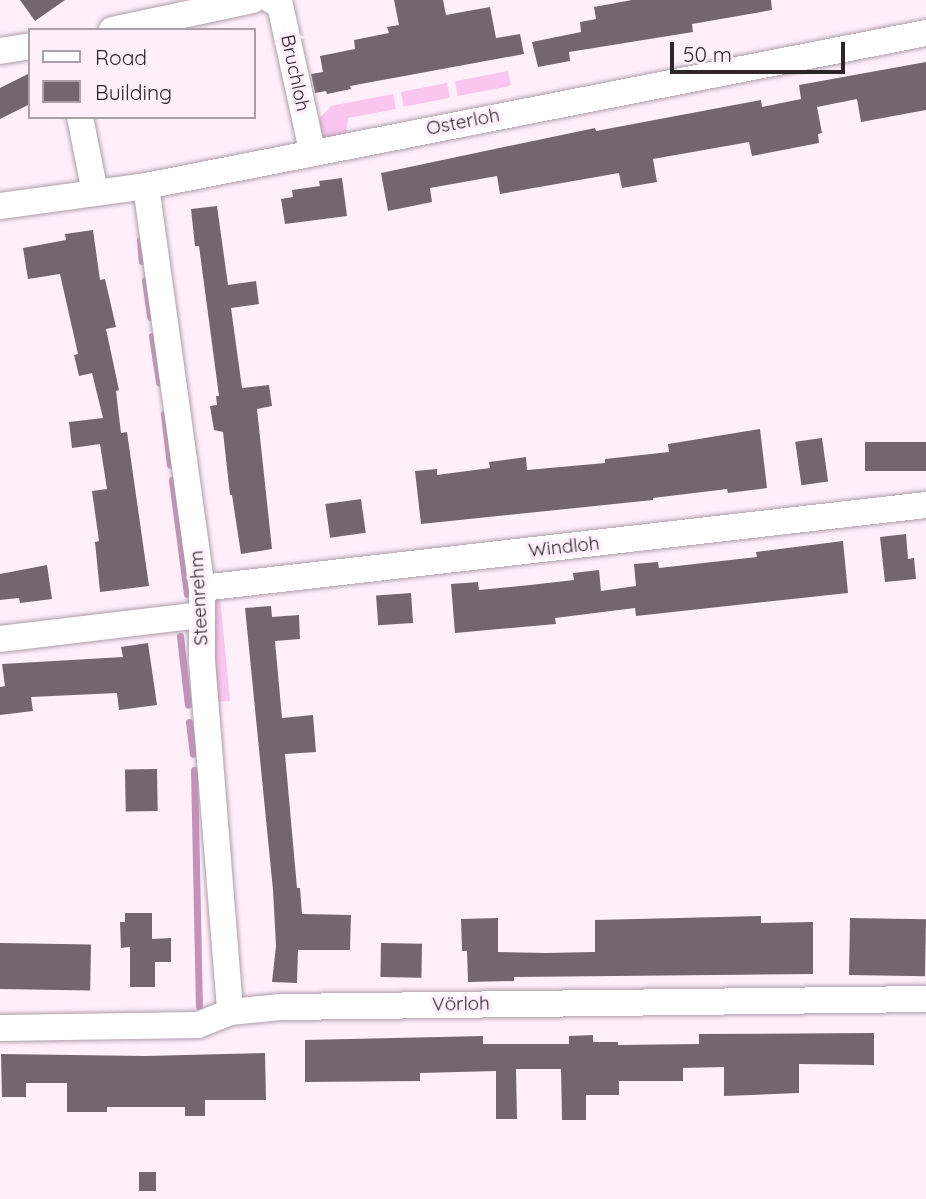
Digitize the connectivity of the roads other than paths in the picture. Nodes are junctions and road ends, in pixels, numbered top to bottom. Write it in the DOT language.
graph roads {
  1 [pos="253,0"];
  2 [pos="271,0"];
  3 [pos="121,28"];
  4 [pos="926,33"];
  5 [pos="28,46"];
  6 [pos="0,51"];
  7 [pos="80,119"];
  8 [pos="312,152"];
  9 [pos="146,186"];
  10 [pos="95,193"];
  11 [pos="0,206"];
  12 [pos="926,505"];
  13 [pos="202,588"];
  14 [pos="202,615"];
  15 [pos="0,639"];
  16 [pos="926,999"];
  17 [pos="230,1012"];
  18 [pos="0,1028"];
  1 -- 3 [label="street"];
  2 -- 8 [label="street, Bruchloh"];
  4 -- 8 [label="street, Osterloh"];
  5 -- 6 [label="street"];
  7 -- 10 [label="street"];
  8 -- 9 [label="street, Osterloh"];
  9 -- 10 [label="street, Osterloh"];
  9 -- 13 [label="street, Steenrehm"];
  10 -- 11 [label="street, Osterloh"];
  12 -- 13 [label="street, Windloh"];
  13 -- 14 [label="street, Steenrehm"];
  14 -- 15 [label="street"];
  14 -- 17 [label="street, Steenrehm"];
  16 -- 17 [label="street, Vörloh"];
  17 -- 18 [label="street, Vörloh"];
}
